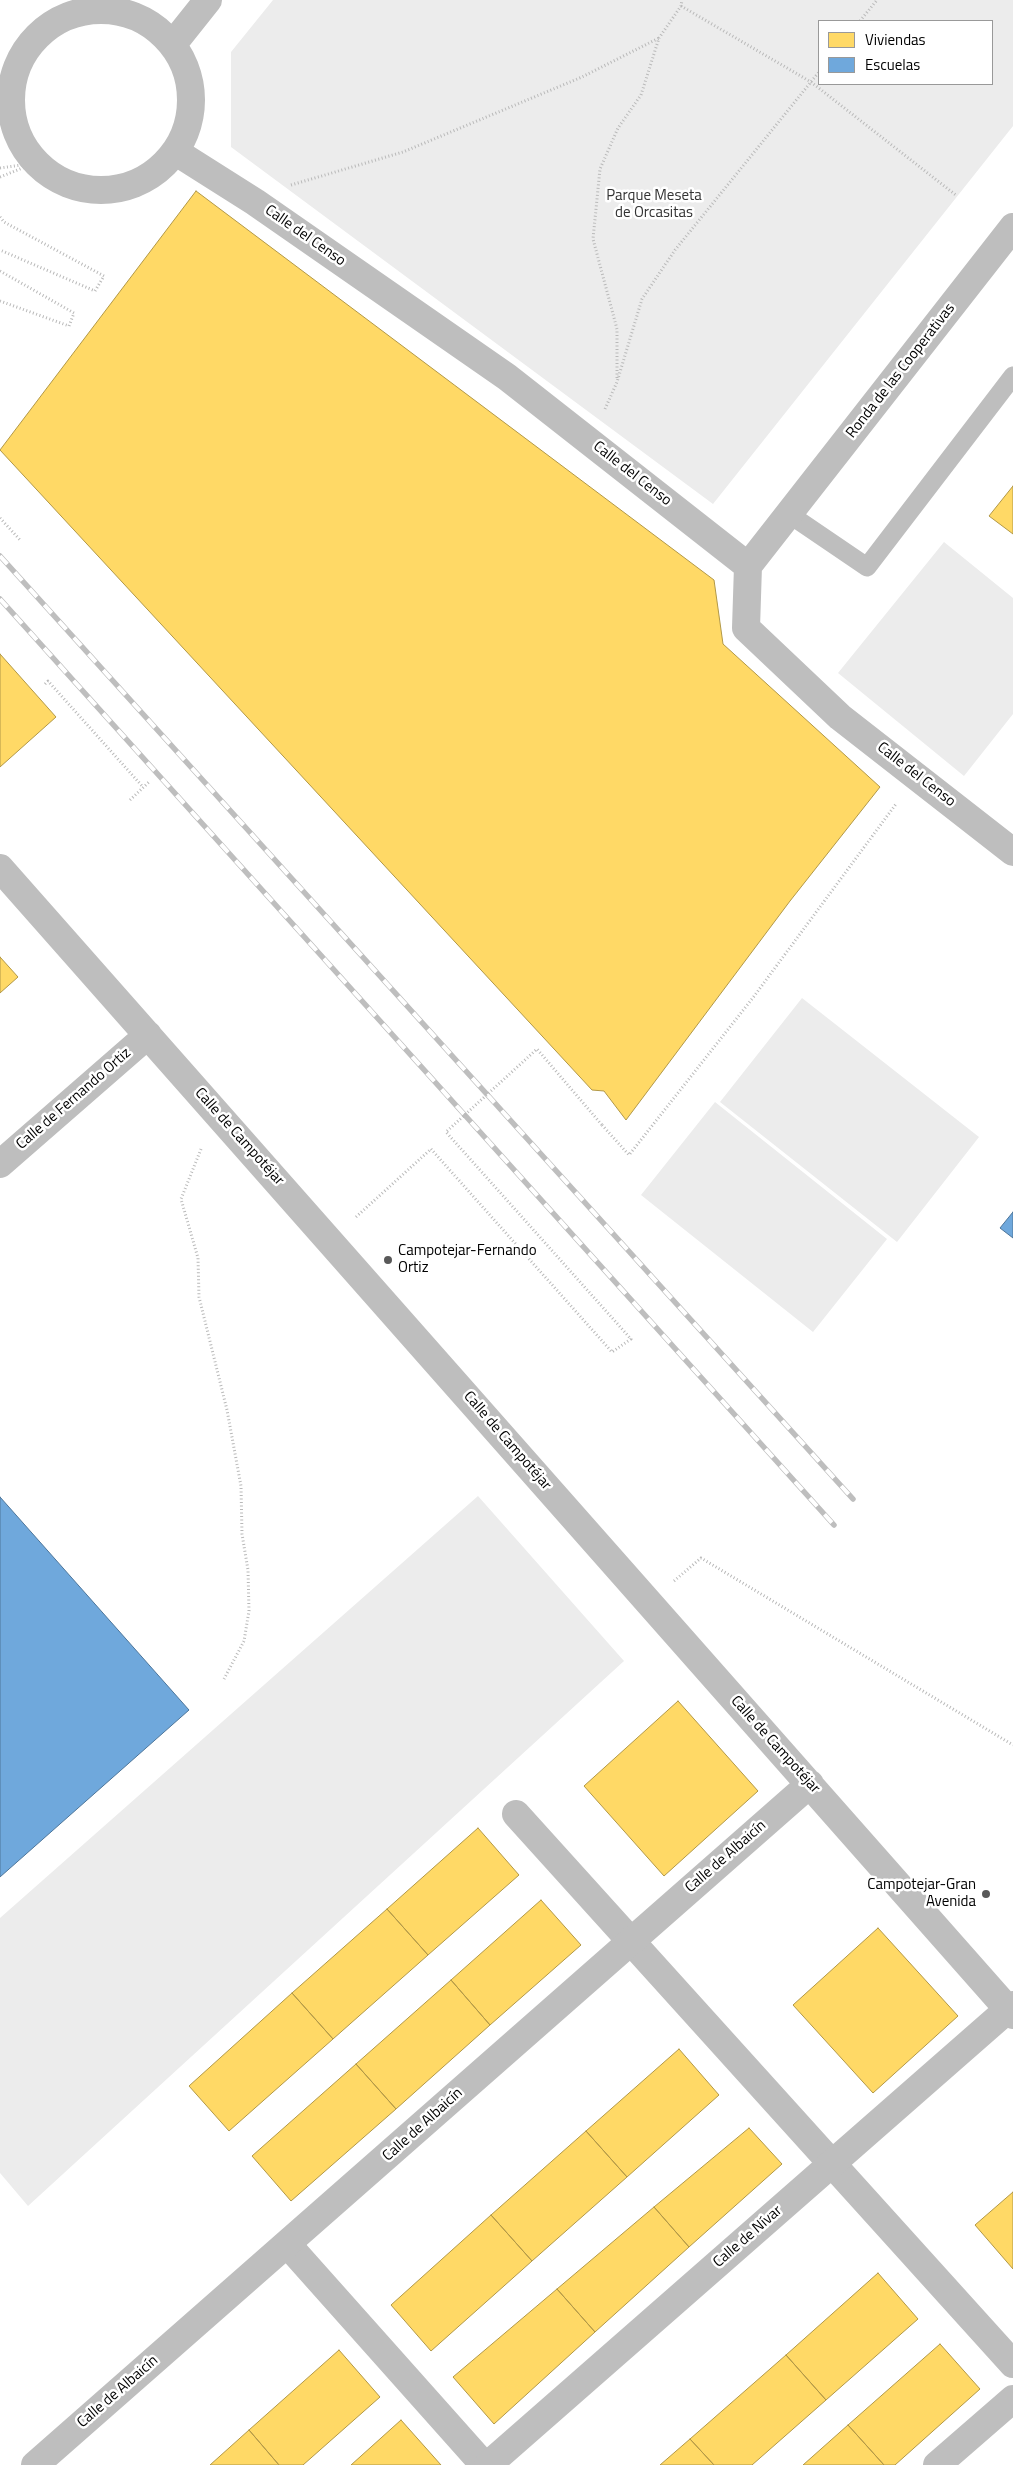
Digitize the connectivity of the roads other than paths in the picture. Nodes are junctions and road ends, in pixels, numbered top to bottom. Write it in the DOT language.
graph roads {
  1 [pos="208,0"];
  2 [pos="118,6"];
  3 [pos="173,44"];
  4 [pos="176,152"];
  5 [pos="1013,228"];
  6 [pos="1013,376"];
  7 [pos="789,514"];
  8 [pos="748,566"];
  9 [pos="1013,852"];
  10 [pos="0,868"];
  11 [pos="148,1034"];
  12 [pos="0,1164"];
  13 [pos="810,1784"];
  14 [pos="516,1814"];
  15 [pos="631,1941"];
  16 [pos="1011,2010"];
  17 [pos="831,2163"];
  18 [pos="288,2245"];
  19 [pos="1013,2364"];
  20 [pos="1013,2399"];
  21 [pos="35,2465"];
  22 [pos="486,2465"];
  23 [pos="937,2465"];
  1 -- 3 [label="street"];
  2 -- 3 [label="street"];
  2 -- 4 [label="street"];
  3 -- 4 [label="street"];
  4 -- 8 [label="street, Calle del Censo"];
  5 -- 7 [label="street, Ronda de las Cooperativas"];
  6 -- 7 [label="lane"];
  7 -- 8 [label="street, Ronda de las Cooperativas"];
  8 -- 9 [label="street, Calle del Censo"];
  10 -- 11 [label="street, Calle de Campotéjar"];
  11 -- 12 [label="street, Calle de Fernando Ortiz"];
  11 -- 13 [label="street, Calle de Campotéjar"];
  13 -- 15 [label="street, Calle de Albaicín"];
  13 -- 16 [label="street, Calle de Campotéjar"];
  14 -- 15 [label="street"];
  15 -- 17 [label="street"];
  15 -- 18 [label="street, Calle de Albaicín"];
  16 -- 17 [label="street, Calle de Nívar"];
  17 -- 19 [label="street"];
  17 -- 22 [label="street, Calle de Nívar"];
  18 -- 21 [label="street, Calle de Albaicín"];
  18 -- 22 [label="street"];
  20 -- 23 [label="street"];
}
